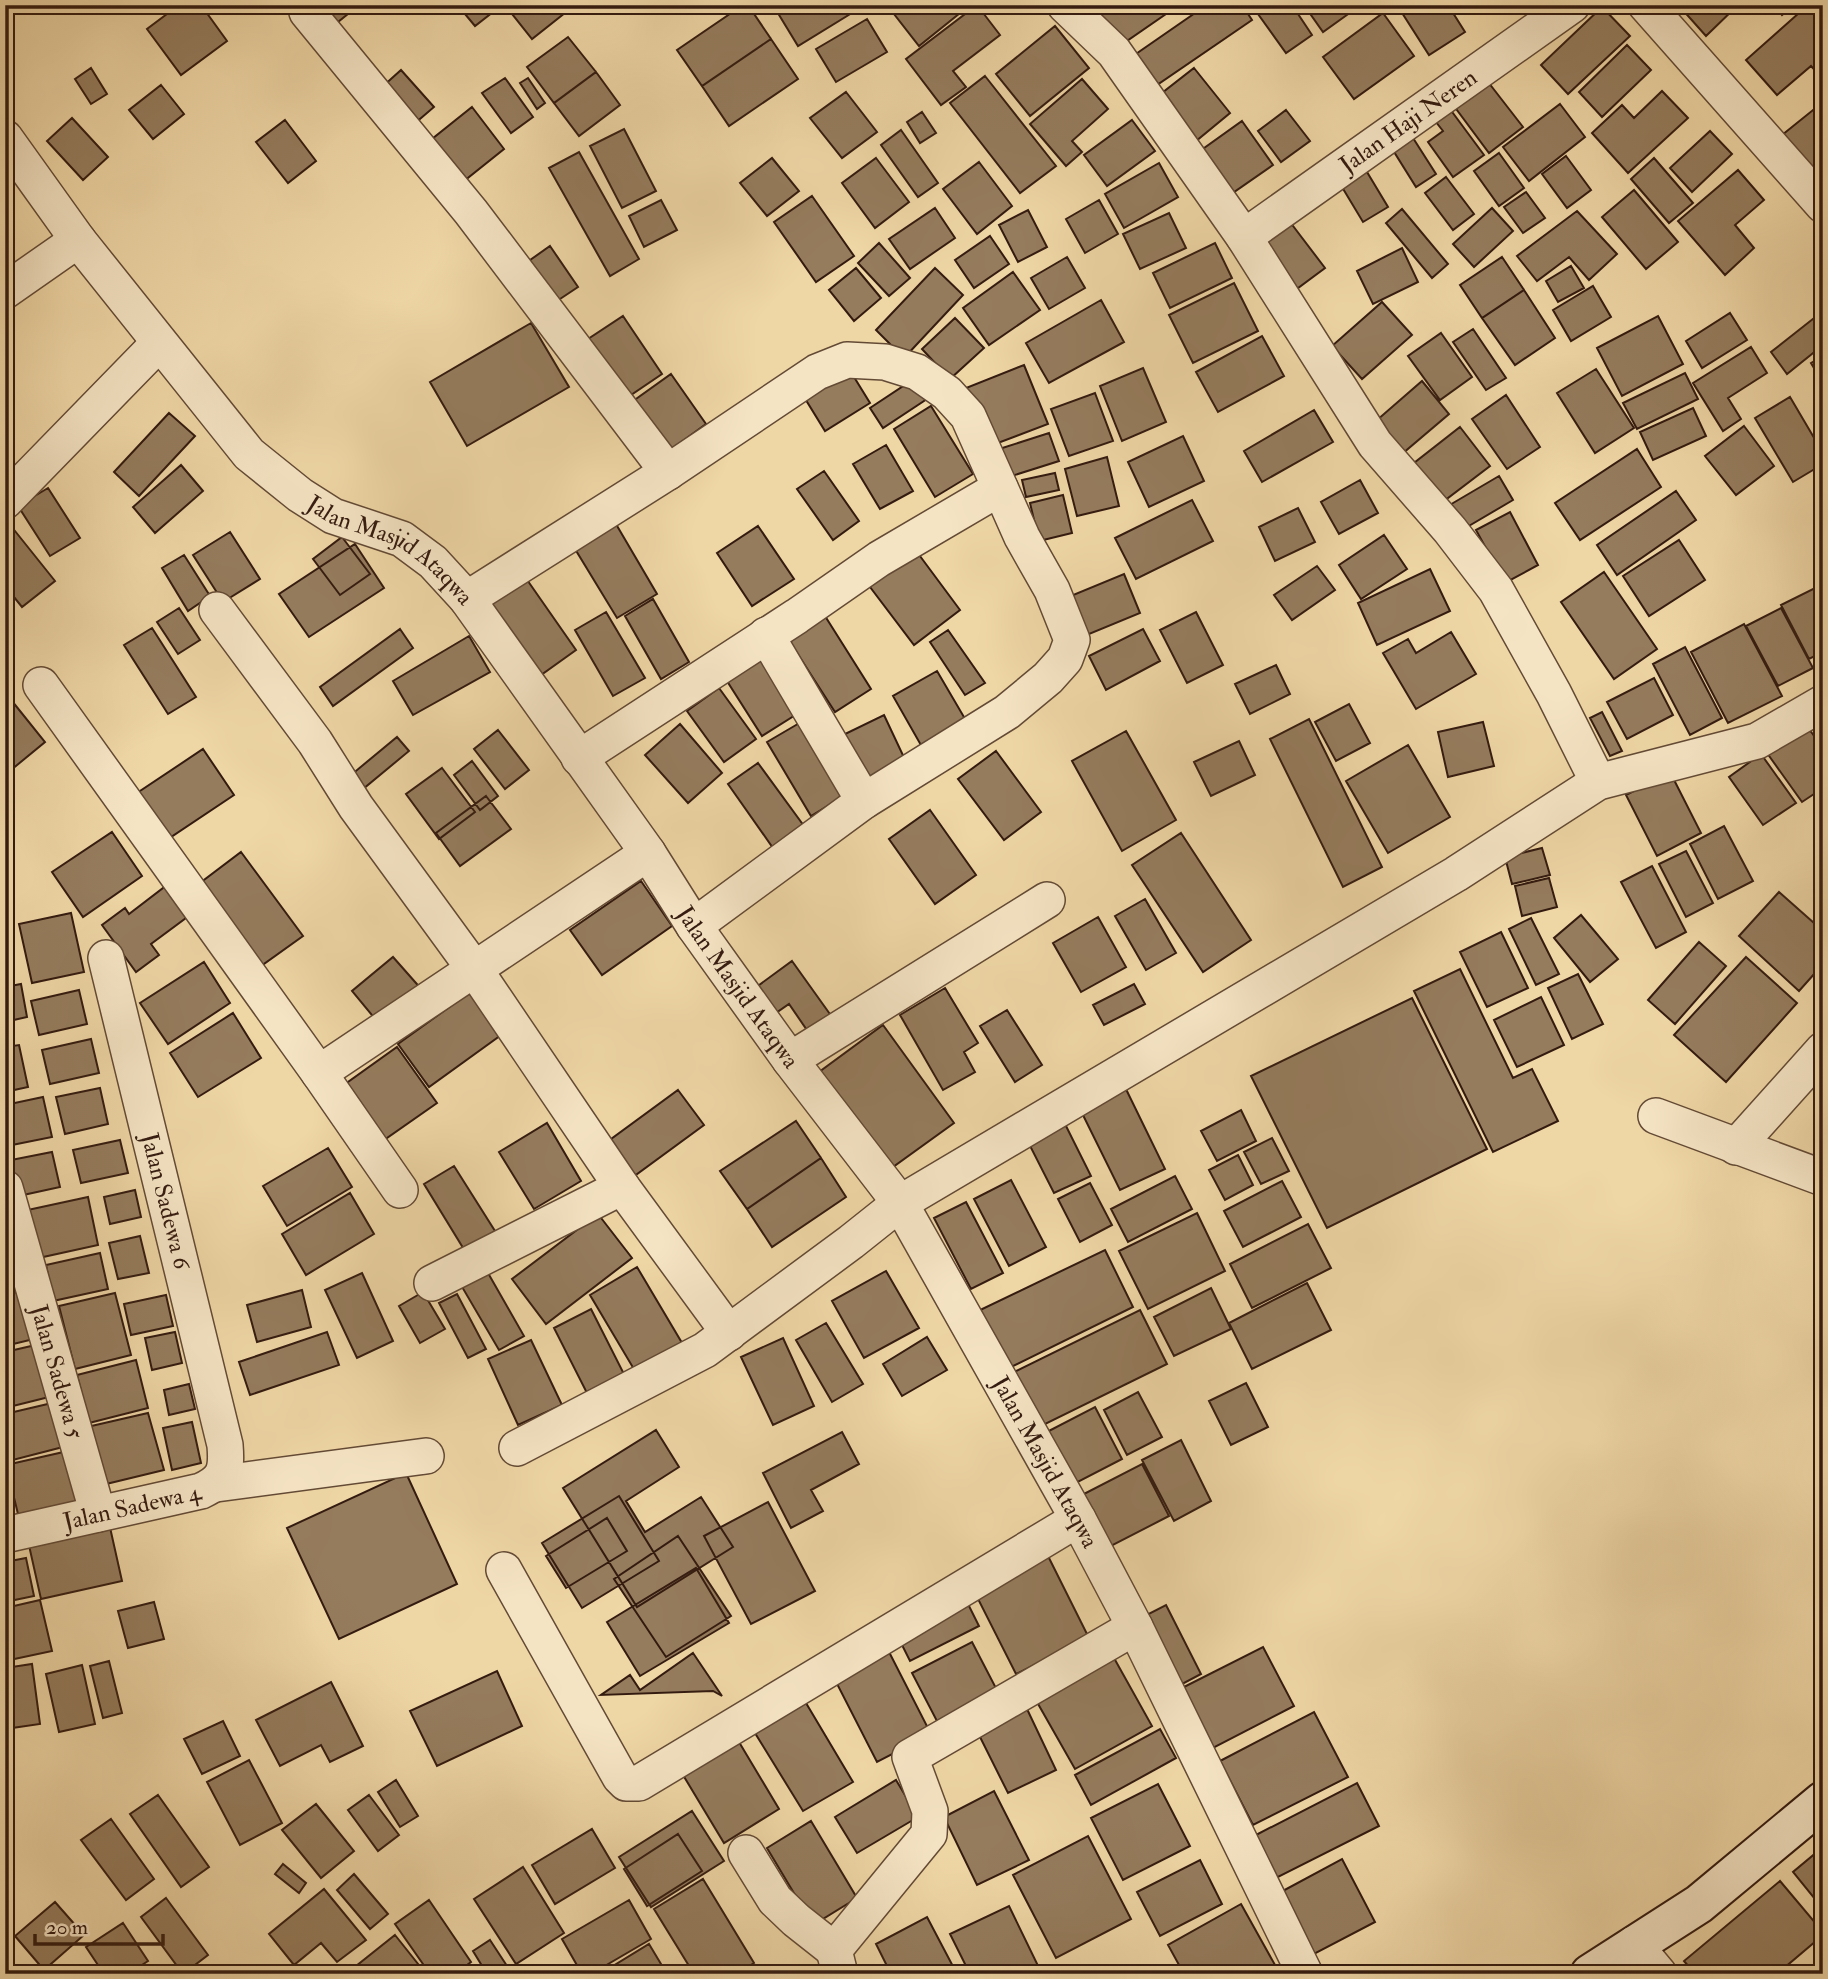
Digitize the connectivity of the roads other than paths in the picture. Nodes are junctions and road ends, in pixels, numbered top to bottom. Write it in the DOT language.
graph roads {
  1 [pos="1065,5"];
  2 [pos="1572,5"];
  3 [pos="1646,5"];
  4 [pos="307,12"];
  5 [pos="5,138"];
  6 [pos="1823,205"];
  7 [pos="1244,237"];
  8 [pos="78,240"];
  9 [pos="5,291"];
  10 [pos="150,353"];
  11 [pos="668,472"];
  12 [pos="1000,488"];
  13 [pos="5,501"];
  14 [pos="467,599"];
  15 [pos="217,610"];
  16 [pos="766,635"];
  17 [pos="41,685"];
  18 [pos="1823,703"];
  19 [pos="579,758"];
  20 [pos="1598,782"];
  21 [pos="863,801"];
  22 [pos="648,853"];
  23 [pos="1047,901"];
  24 [pos="694,926"];
  25 [pos="106,958"];
  26 [pos="475,971"];
  27 [pos="1823,1050"];
  28 [pos="790,1060"];
  29 [pos="319,1073"];
  30 [pos="1656,1116"];
  31 [pos="1736,1147"];
  32 [pos="1823,1178"];
  33 [pos="622,1187"];
  34 [pos="5,1188"];
  35 [pos="400,1190"];
  36 [pos="900,1203"];
  37 [pos="432,1283"];
  38 [pos="729,1333"];
  39 [pos="225,1445"];
  40 [pos="517,1448"];
  41 [pos="426,1456"];
  42 [pos="216,1484"];
  43 [pos="98,1514"];
  44 [pos="1079,1519"];
  45 [pos="5,1535"];
  46 [pos="504,1570"];
  47 [pos="1135,1627"];
  48 [pos="1823,1801"];
  49 [pos="746,1853"];
  50 [pos="1634,1944"];
  51 [pos="837,1962"];
  52 [pos="1305,1974"];
  53 [pos="1590,1974"];
  54 [pos="1659,1974"];
  1 -- 7 [label="street"];
  2 -- 7 [label="street, Jalan Haji Neren"];
  3 -- 6 [label="street"];
  4 -- 11 [label="street"];
  5 -- 8 [label="street, Jalan Masjid Ataqwa"];
  7 -- 20 [label="street"];
  8 -- 9 [label="street"];
  8 -- 10 [label="street, Jalan Masjid Ataqwa"];
  10 -- 13 [label="street"];
  10 -- 14 [label="street, Jalan Masjid Ataqwa"];
  11 -- 12 [label="street"];
  11 -- 14 [label="street"];
  12 -- 16 [label="street"];
  12 -- 21 [label="street"];
  14 -- 19 [label="street, Jalan Masjid Ataqwa"];
  15 -- 26 [label="street"];
  16 -- 19 [label="street"];
  16 -- 21 [label="street"];
  17 -- 29 [label="street"];
  18 -- 20 [label="street"];
  19 -- 22 [label="street, Jalan Masjid Ataqwa"];
  20 -- 36 [label="street"];
  21 -- 24 [label="street"];
  22 -- 24 [label="street, Jalan Masjid Ataqwa"];
  22 -- 26 [label="street"];
  23 -- 28 [label="street"];
  24 -- 28 [label="street, Jalan Masjid Ataqwa"];
  25 -- 39 [label="street, Jalan Sadewa 6"];
  26 -- 29 [label="street"];
  26 -- 33 [label="street"];
  27 -- 31 [label="street"];
  28 -- 36 [label="street, Jalan Masjid Ataqwa"];
  29 -- 35 [label="street"];
  30 -- 31 [label="street"];
  31 -- 32 [label="street"];
  33 -- 37 [label="street"];
  33 -- 38 [label="street"];
  34 -- 43 [label="street, Jalan Sadewa 5"];
  36 -- 38 [label="street"];
  36 -- 44 [label="street, Jalan Masjid Ataqwa"];
  38 -- 40 [label="street"];
  39 -- 42 [label="street, Jalan Sadewa 4"];
  41 -- 42 [label="street"];
  42 -- 43 [label="street, Jalan Sadewa 4"];
  43 -- 45 [label="street, Jalan Sadewa 4"];
  44 -- 46 [label="street"];
  44 -- 47 [label="street, Jalan Masjid Ataqwa"];
  47 -- 51 [label="street"];
  47 -- 52 [label="street, Jalan Masjid Ataqwa"];
  48 -- 50 [label="street"];
  49 -- 51 [label="street"];
  50 -- 53 [label="street"];
  50 -- 54 [label="street"];
}
